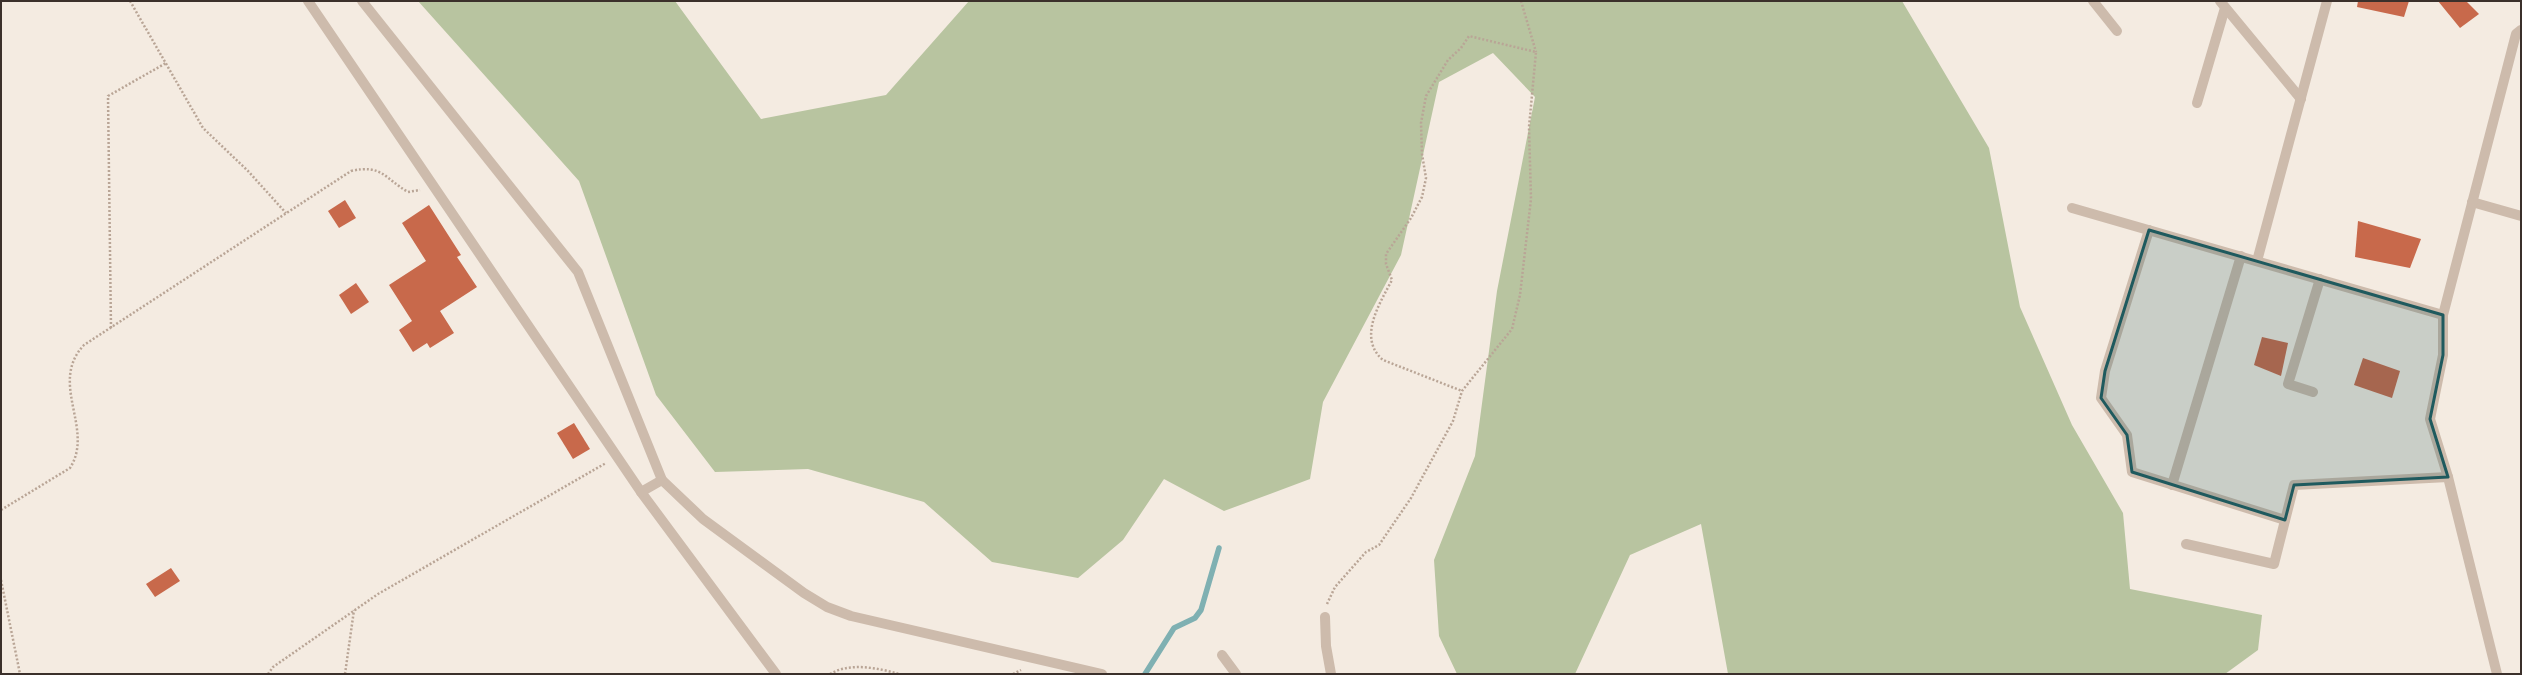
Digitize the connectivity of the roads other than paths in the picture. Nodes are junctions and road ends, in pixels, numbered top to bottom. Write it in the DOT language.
graph roads {
  1 [pos="308,1"];
  2 [pos="362,1"];
  3 [pos="2093,1"];
  4 [pos="2327,1"];
  5 [pos="2222,4"];
  6 [pos="2521,30"];
  7 [pos="2117,31"];
  8 [pos="2301,99"];
  9 [pos="2197,103"];
  10 [pos="2472,202"];
  11 [pos="2072,208"];
  12 [pos="2521,216"];
  13 [pos="2149,230"];
  14 [pos="2241,256"];
  15 [pos="2257,261"];
  16 [pos="2320,279"];
  17 [pos="2443,315"];
  18 [pos="2313,392"];
  19 [pos="2448,477"];
  20 [pos="662,480"];
  21 [pos="2172,485"];
  22 [pos="641,492"];
  23 [pos="2285,520"];
  24 [pos="2186,544"];
  25 [pos="1325,617"];
  26 [pos="1222,655"];
  27 [pos="776,674"];
  28 [pos="1102,674"];
  29 [pos="1236,674"];
  30 [pos="1331,674"];
  31 [pos="2497,674"];
  1 -- 22 [label="street"];
  2 -- 20 [label="street"];
  3 -- 7 [label="street"];
  4 -- 8 [label="street"];
  5 -- 8 [label="street"];
  5 -- 9 [label="street"];
  6 -- 10 [label="street"];
  8 -- 15 [label="street"];
  10 -- 12 [label="street"];
  10 -- 17 [label="street"];
  11 -- 13 [label="street"];
  13 -- 14 [label="street"];
  13 -- 21 [label="street"];
  14 -- 15 [label="street"];
  14 -- 21 [label="street"];
  15 -- 16 [label="street"];
  16 -- 17 [label="street"];
  16 -- 18 [label="street"];
  17 -- 19 [label="street"];
  19 -- 23 [label="street"];
  19 -- 31 [label="street"];
  20 -- 22 [label="street"];
  20 -- 28 [label="street"];
  21 -- 23 [label="street"];
  22 -- 27 [label="street"];
  23 -- 24 [label="street"];
  25 -- 30 [label="street"];
  26 -- 29 [label="street"];
}
